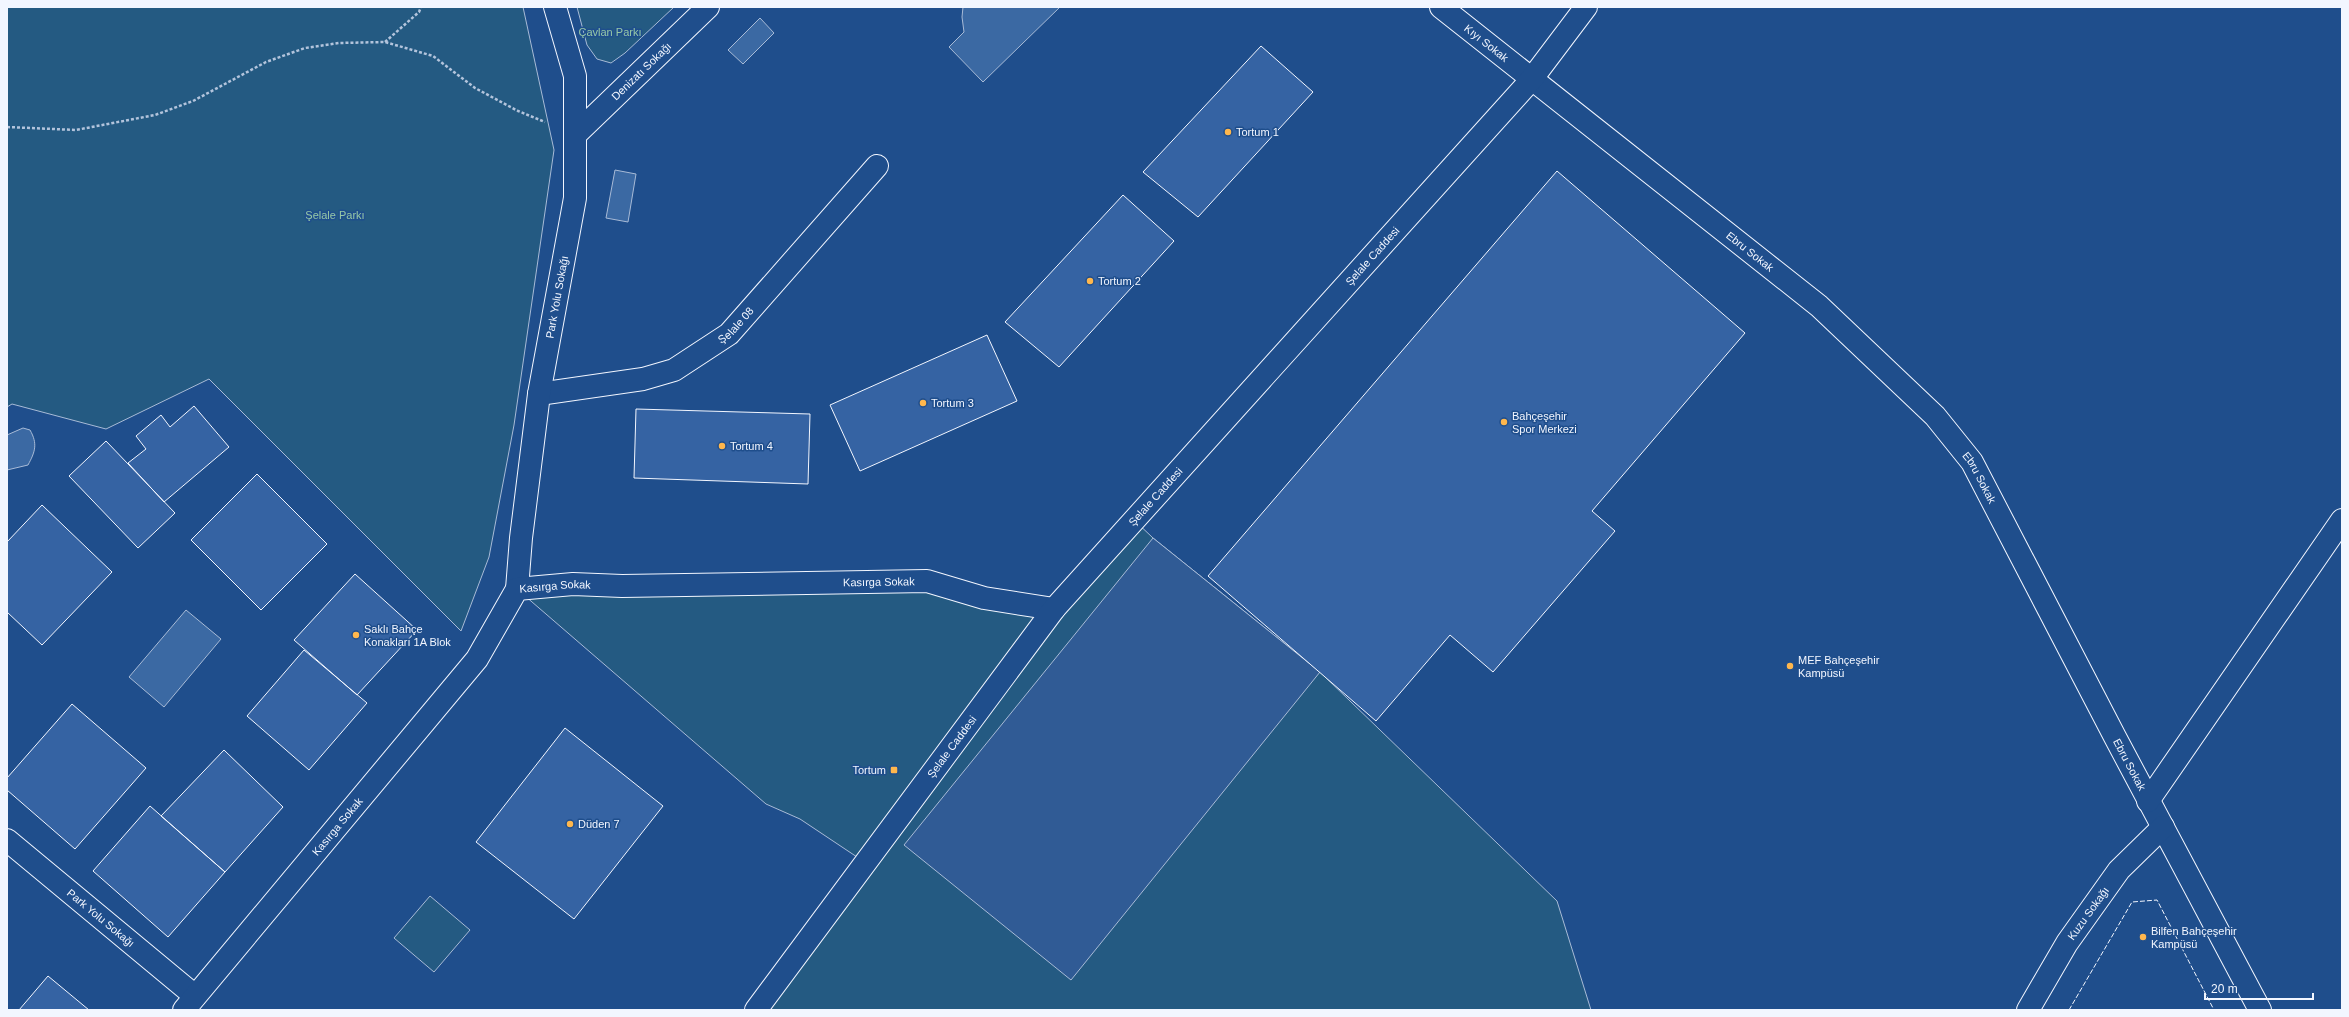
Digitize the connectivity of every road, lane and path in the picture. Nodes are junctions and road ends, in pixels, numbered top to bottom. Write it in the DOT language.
graph roads {
  1 [pos="421,7"];
  2 [pos="555,7"];
  3 [pos="708,7"];
  4 [pos="1441,7"];
  5 [pos="1586,7"];
  6 [pos="385,42"];
  7 [pos="1531,80"];
  8 [pos="7,127"];
  9 [pos="575,135"];
  10 [pos="877,166"];
  11 [pos="539,394"];
  12 [pos="2342,520"];
  13 [pos="517,589"];
  14 [pos="1054,608"];
  15 [pos="2148,801"];
  16 [pos="2163,827"];
  17 [pos="7,840"];
  18 [pos="190,1003"];
  19 [pos="756,1010"];
  20 [pos="2028,1010"];
  21 [pos="2260,1010"];
  1 -- 6 [label="path"];
  2 -- 9 [label="street, Park Yolu Sokağı"];
  3 -- 9 [label="street, Denizatı Sokağı"];
  4 -- 7 [label="street, Kıyı Sokak"];
  5 -- 7 [label="street, Şelale Caddesi"];
  6 -- 8 [label="path"];
  6 -- 9 [label="path"];
  7 -- 14 [label="street, Şelale Caddesi"];
  7 -- 15 [label="street, Ebru Sokak"];
  9 -- 11 [label="street, Park Yolu Sokağı"];
  10 -- 11 [label="street, Şelale 08"];
  11 -- 13 [label="street, Park Yolu Sokağı"];
  12 -- 15 [label="street"];
  13 -- 14 [label="street, Kasırga Sokak"];
  13 -- 18 [label="street, Kasırga Sokak"];
  14 -- 19 [label="street, Şelale Caddesi"];
  15 -- 16 [label="street, Ebru Sokak"];
  16 -- 20 [label="street, Kuzu Sokağı"];
  16 -- 21 [label="street, Ebru Sokak"];
  17 -- 18 [label="street, Park Yolu Sokağı"];
}
